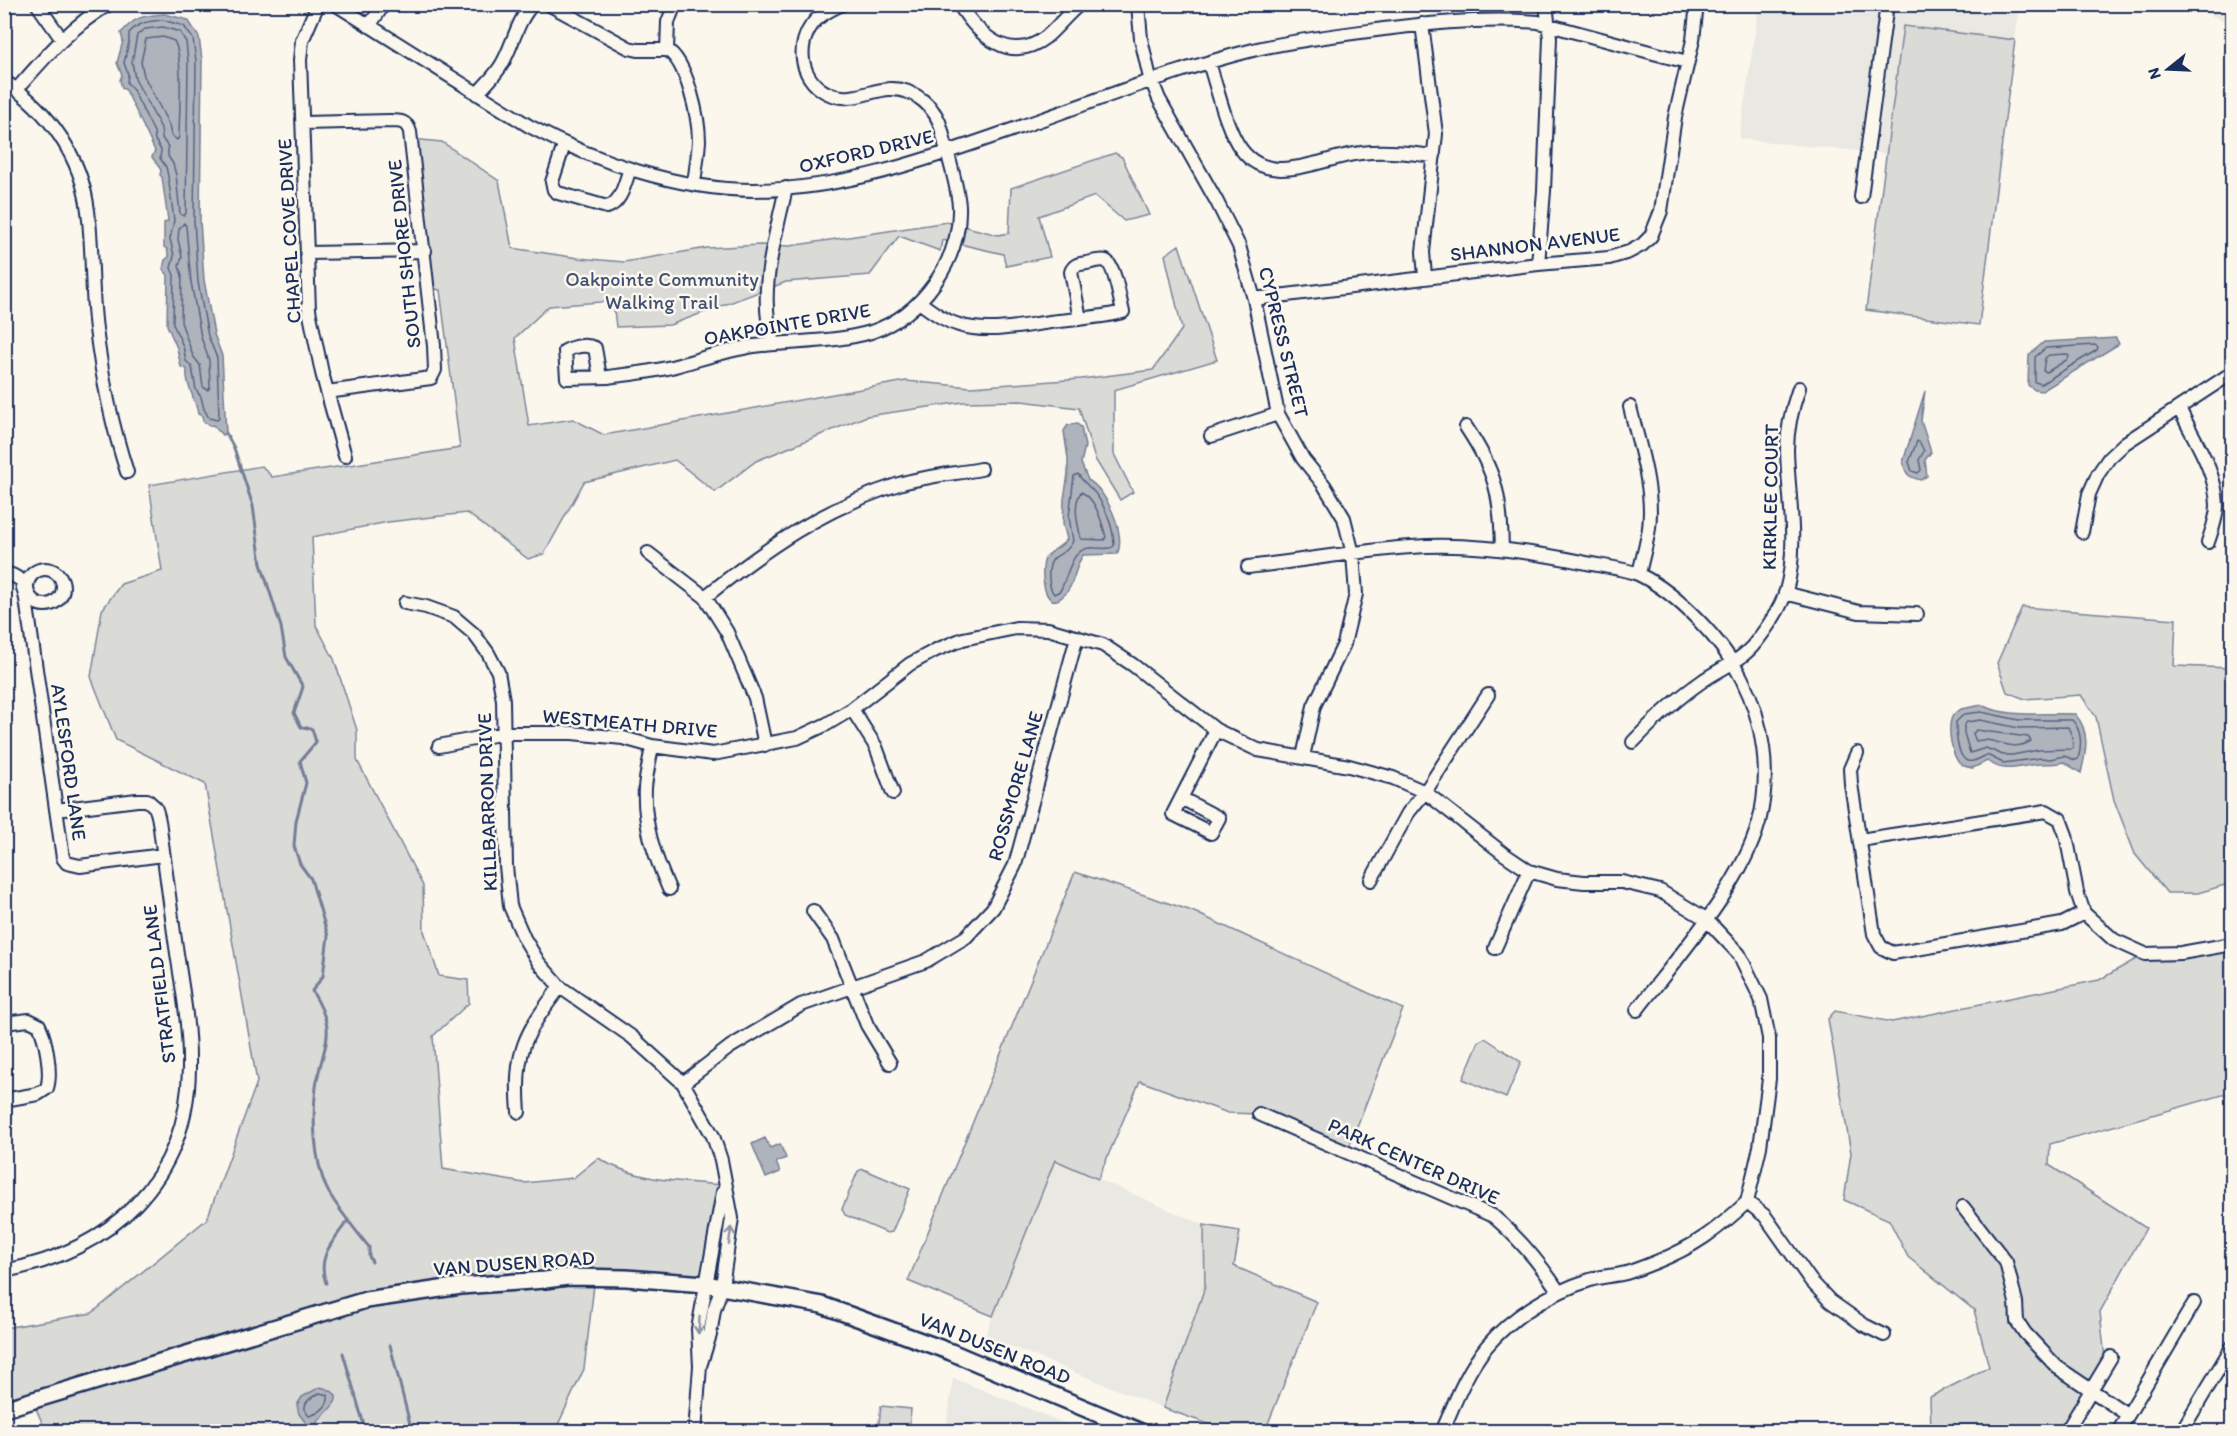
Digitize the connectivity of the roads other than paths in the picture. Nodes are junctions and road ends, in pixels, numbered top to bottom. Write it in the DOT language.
graph roads {
  1 [pos="37,4"];
  2 [pos="109,4"];
  3 [pos="318,4"];
  4 [pos="335,4"];
  5 [pos="384,4"];
  6 [pos="533,4"];
  7 [pos="548,4"];
  8 [pos="675,4"];
  9 [pos="842,4"];
  10 [pos="958,4"];
  11 [pos="1080,4"];
  12 [pos="1138,4"];
  13 [pos="1546,4"];
  14 [pos="1697,4"];
  15 [pos="1887,4"];
  16 [pos="1422,24"];
  17 [pos="1550,24"];
  18 [pos="369,26"];
  19 [pos="61,39"];
  20 [pos="667,50"];
  21 [pos="1687,62"];
  22 [pos="1209,63"];
  23 [pos="4,81"];
  24 [pos="1151,81"];
  25 [pos="17,89"];
  26 [pos="477,94"];
  27 [pos="303,123"];
  28 [pos="564,145"];
  29 [pos="946,152"];
  30 [pos="1434,156"];
  31 [pos="630,169"];
  32 [pos="694,183"];
  33 [pos="786,188"];
  34 [pos="1861,197"];
  35 [pos="425,251"];
  36 [pos="308,253"];
  37 [pos="1538,264"];
  38 [pos="1425,277"];
  39 [pos="1254,299"];
  40 [pos="919,302"];
  41 [pos="1080,319"];
  42 [pos="773,344"];
  43 [pos="2232,373"];
  44 [pos="600,377"];
  45 [pos="1799,388"];
  46 [pos="327,392"];
  47 [pos="1630,407"];
  48 [pos="2179,408"];
  49 [pos="1278,414"];
  50 [pos="1466,427"];
  51 [pos="1211,436"];
  52 [pos="345,456"];
  53 [pos="981,469"];
  54 [pos="128,472"];
  55 [pos="2082,532"];
  56 [pos="2208,542"];
  57 [pos="1502,549"];
  58 [pos="648,553"];
  59 [pos="1353,554"];
  60 [pos="1248,567"];
  61 [pos="1639,574"];
  62 [pos="8,575"];
  63 [pos="31,576"];
  64 [pos="1785,593"];
  65 [pos="705,597"];
  66 [pos="405,603"];
  67 [pos="1917,614"];
  68 [pos="1077,637"];
  69 [pos="1734,662"];
  70 [pos="1488,695"];
  71 [pos="852,709"];
  72 [pos="1216,730"];
  73 [pos="504,733"];
  74 [pos="1633,742"];
  75 [pos="765,745"];
  76 [pos="439,746"];
  77 [pos="652,746"];
  78 [pos="1857,753"];
  79 [pos="1303,757"];
  80 [pos="1425,792"];
  81 [pos="893,793"];
  82 [pos="1181,798"];
  83 [pos="56,810"];
  84 [pos="1860,840"];
  85 [pos="163,855"];
  86 [pos="1529,871"];
  87 [pos="1371,880"];
  88 [pos="669,890"];
  89 [pos="813,911"];
  90 [pos="2084,913"];
  91 [pos="1706,919"];
  92 [pos="2232,944"];
  93 [pos="1495,948"];
  94 [pos="560,987"];
  95 [pos="854,988"];
  96 [pos="1637,1010"];
  97 [pos="4,1023"];
  98 [pos="890,1063"];
  99 [pos="683,1083"];
  100 [pos="4,1100"];
  101 [pos="519,1112"];
  102 [pos="1259,1114"];
  103 [pos="724,1185"];
  104 [pos="1747,1202"];
  105 [pos="1963,1207"];
  106 [pos="4,1271"];
  107 [pos="705,1284"];
  108 [pos="722,1287"];
  109 [pos="1559,1293"];
  110 [pos="2194,1303"];
  111 [pos="1884,1335"];
  112 [pos="2232,1347"];
  113 [pos="2111,1357"];
  114 [pos="700,1366"];
  115 [pos="2091,1390"];
  116 [pos="4,1400"];
  117 [pos="23,1403"];
  118 [pos="4,1409"];
  119 [pos="2128,1415"];
  120 [pos="695,1431"];
  121 [pos="1141,1431"];
  122 [pos="1442,1431"];
  123 [pos="2066,1431"];
  124 [pos="2118,1431"];
  125 [pos="2181,1431"];
  1 -- 19 [label="street"];
  2 -- 19 [label="street"];
  3 -- 27 [label="street, CHAPEL COVE DRIVE"];
  4 -- 18 [label="street, OXFORD DRIVE"];
  5 -- 18 [label="street"];
  6 -- 26 [label="street"];
  7 -- 20 [label="street"];
  8 -- 20 [label="street"];
  9 -- 29 [label="street, OAKPOINTE DRIVE"];
  10 -- 11 [label="street"];
  12 -- 24 [label="street, CYPRESS STREET"];
  13 -- 17 [label="street"];
  14 -- 21 [label="street, SHANNON AVENUE"];
  15 -- 34 [label="street"];
  16 -- 17 [label="street, OXFORD DRIVE"];
  16 -- 22 [label="street, OXFORD DRIVE"];
  16 -- 30 [label="street"];
  17 -- 21 [label="street, OXFORD DRIVE"];
  17 -- 37 [label="street"];
  18 -- 26 [label="street, OXFORD DRIVE"];
  19 -- 25 [label="street"];
  20 -- 32 [label="street"];
  21 -- 37 [label="street, SHANNON AVENUE"];
  22 -- 24 [label="street, OXFORD DRIVE"];
  22 -- 30 [label="street"];
  23 -- 25 [label="street"];
  24 -- 29 [label="street, OXFORD DRIVE"];
  24 -- 39 [label="street, CYPRESS STREET"];
  25 -- 54 [label="street"];
  26 -- 28 [label="street, OXFORD DRIVE"];
  27 -- 35 [label="street, SOUTH SHORE DRIVE"];
  27 -- 36 [label="street, CHAPEL COVE DRIVE"];
  28 -- 31 [label="street, OXFORD DRIVE"];
  28 -- 31 [label="street"];
  29 -- 33 [label="street, OXFORD DRIVE"];
  29 -- 40 [label="street, OAKPOINTE DRIVE"];
  30 -- 38 [label="street"];
  31 -- 32 [label="street, OXFORD DRIVE"];
  32 -- 33 [label="street, OXFORD DRIVE"];
  33 -- 42 [label="street"];
  35 -- 36 [label="street"];
  35 -- 46 [label="street, SOUTH SHORE DRIVE"];
  36 -- 46 [label="street, CHAPEL COVE DRIVE"];
  37 -- 38 [label="street, SHANNON AVENUE"];
  38 -- 39 [label="street, SHANNON AVENUE"];
  39 -- 49 [label="street, CYPRESS STREET"];
  40 -- 41 [label="street"];
  40 -- 42 [label="street, OAKPOINTE DRIVE"];
  41 -- 41 [label="street"];
  42 -- 44 [label="street, OAKPOINTE DRIVE"];
  43 -- 48 [label="street"];
  44 -- 44 [label="street, OAKPOINTE DRIVE"];
  45 -- 64 [label="street, KIRKLEE COURT"];
  46 -- 52 [label="street, CHAPEL COVE DRIVE"];
  47 -- 61 [label="street"];
  48 -- 55 [label="street"];
  48 -- 56 [label="street"];
  49 -- 51 [label="street"];
  49 -- 59 [label="street, CYPRESS STREET"];
  50 -- 57 [label="street"];
  53 -- 65 [label="street"];
  57 -- 59 [label="street"];
  57 -- 61 [label="street"];
  58 -- 65 [label="street"];
  59 -- 60 [label="street"];
  59 -- 79 [label="street, CYPRESS STREET"];
  61 -- 69 [label="street"];
  62 -- 63 [label="street, AYLESFORD LANE"];
  62 -- 83 [label="street, AYLESFORD LANE"];
  64 -- 67 [label="street"];
  64 -- 69 [label="street, KIRKLEE COURT"];
  65 -- 75 [label="street"];
  66 -- 73 [label="street, KILLBARRON DRIVE"];
  68 -- 71 [label="street, WESTMEATH DRIVE"];
  68 -- 72 [label="street, WESTMEATH DRIVE"];
  68 -- 95 [label="street, ROSSMORE LANE"];
  69 -- 74 [label="street, KIRKLEE COURT"];
  69 -- 91 [label="street"];
  70 -- 80 [label="street"];
  71 -- 75 [label="street, WESTMEATH DRIVE"];
  71 -- 81 [label="street"];
  72 -- 79 [label="street, WESTMEATH DRIVE"];
  72 -- 82 [label="street"];
  73 -- 76 [label="street, WESTMEATH DRIVE"];
  73 -- 77 [label="street, WESTMEATH DRIVE"];
  73 -- 94 [label="street, KILLBARRON DRIVE"];
  75 -- 77 [label="street, WESTMEATH DRIVE"];
  77 -- 88 [label="street"];
  78 -- 84 [label="street"];
  79 -- 80 [label="street, WESTMEATH DRIVE"];
  80 -- 86 [label="street, WESTMEATH DRIVE"];
  80 -- 87 [label="street"];
  83 -- 85 [label="street, STRATFIELD LANE"];
  83 -- 85 [label="street, AYLESFORD LANE"];
  84 -- 90 [label="street"];
  84 -- 90 [label="street"];
  85 -- 106 [label="street, STRATFIELD LANE"];
  86 -- 91 [label="street, WESTMEATH DRIVE"];
  86 -- 93 [label="street"];
  89 -- 95 [label="street"];
  90 -- 92 [label="street"];
  91 -- 96 [label="street"];
  91 -- 104 [label="street, WESTMEATH DRIVE"];
  94 -- 99 [label="street, KILLBARRON DRIVE"];
  94 -- 101 [label="street"];
  95 -- 98 [label="street"];
  95 -- 99 [label="street, ROSSMORE LANE"];
  97 -- 100 [label="street"];
  99 -- 103 [label="street, KILLBARRON DRIVE"];
  102 -- 109 [label="street, PARK CENTER DRIVE"];
  103 -- 107 [label="street, KILLBARRON DRIVE"];
  108 -- 103 [label="street, KILLBARRON DRIVE, one-way"];
  104 -- 109 [label="street"];
  104 -- 111 [label="street"];
  105 -- 115 [label="street"];
  107 -- 108 [label="main road, VAN DUSEN ROAD"];
  107 -- 114 [label="street, KILLBARRON DRIVE, one-way"];
  107 -- 117 [label="main road, VAN DUSEN ROAD"];
  108 -- 114 [label="street, KILLBARRON DRIVE"];
  108 -- 121 [label="main road, VAN DUSEN ROAD"];
  109 -- 122 [label="street"];
  110 -- 119 [label="street"];
  112 -- 125 [label="street"];
  113 -- 115 [label="street"];
  114 -- 120 [label="street"];
  115 -- 119 [label="street"];
  115 -- 123 [label="street"];
  116 -- 117 [label="main road, VAN DUSEN ROAD"];
  117 -- 118 [label="main road, VAN DUSEN ROAD"];
  119 -- 124 [label="street"];
}
